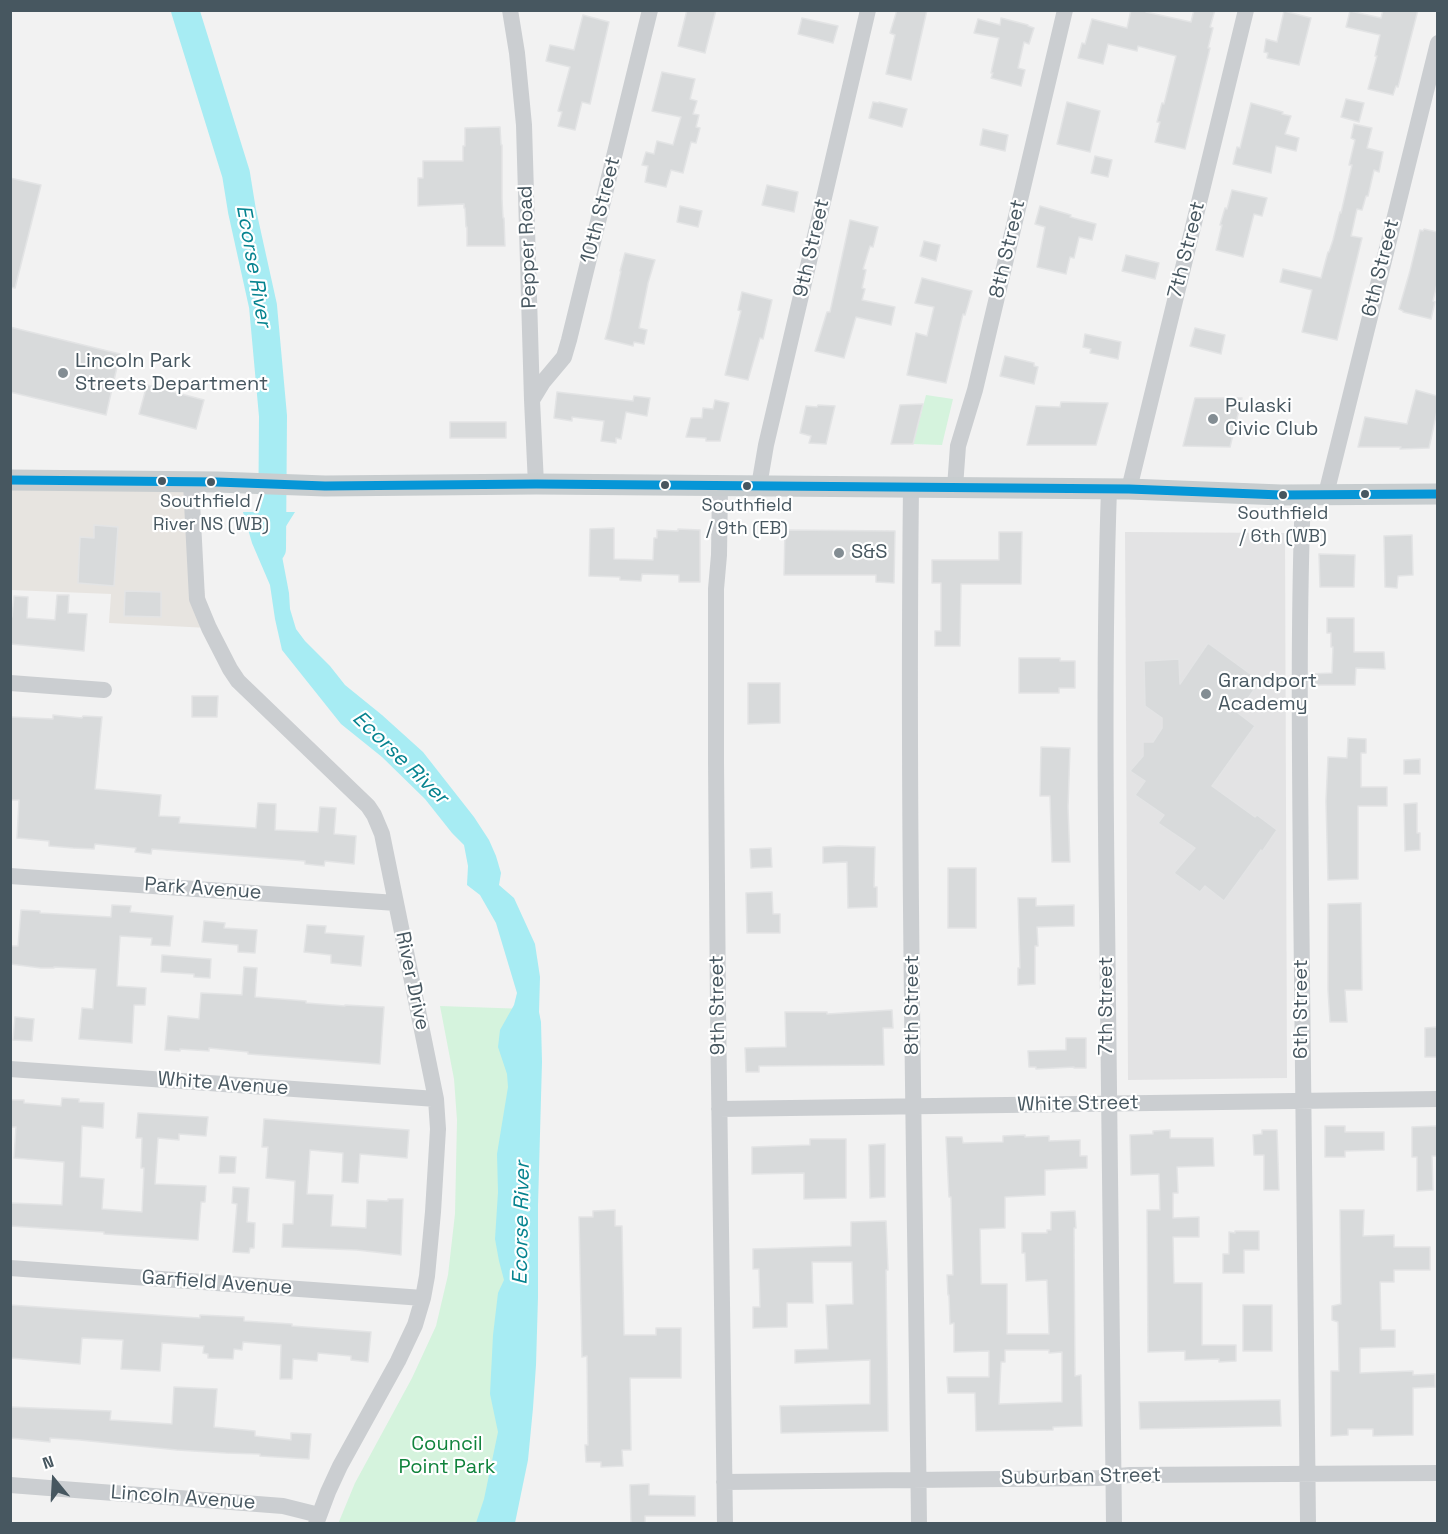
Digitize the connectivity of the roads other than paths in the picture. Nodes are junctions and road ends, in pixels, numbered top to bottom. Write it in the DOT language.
graph roads {
  1 [pos="510,10"];
  2 [pos="650,10"];
  3 [pos="868,10"];
  4 [pos="1065,10"];
  5 [pos="1246,10"];
  6 [pos="1437,43"];
  7 [pos="532,400"];
  8 [pos="10,480"];
  9 [pos="191,483"];
  10 [pos="536,484"];
  11 [pos="720,486"];
  12 [pos="759,486"];
  13 [pos="955,487"];
  14 [pos="911,488"];
  15 [pos="1119,489"];
  16 [pos="1326,494"];
  17 [pos="1437,494"];
  18 [pos="1304,495"];
  19 [pos="10,683"];
  20 [pos="104,690"];
  21 [pos="10,876"];
  22 [pos="396,903"];
  23 [pos="10,1069"];
  24 [pos="436,1099"];
  25 [pos="1437,1099"];
  26 [pos="1302,1100"];
  27 [pos="1108,1103"];
  28 [pos="914,1106"];
  29 [pos="719,1109"];
  30 [pos="10,1268"];
  31 [pos="423,1298"];
  32 [pos="1437,1473"];
  33 [pos="1307,1475"];
  34 [pos="1113,1478"];
  35 [pos="918,1480"];
  36 [pos="724,1482"];
  37 [pos="10,1485"];
  38 [pos="318,1519"];
  39 [pos="725,1524"];
  40 [pos="919,1524"];
  41 [pos="1114,1524"];
  42 [pos="1308,1524"];
  1 -- 7 [label="street, Pepper Road"];
  2 -- 7 [label="street, 10th Street"];
  3 -- 12 [label="street, 9th Street"];
  4 -- 13 [label="street, 8th Street"];
  5 -- 15 [label="street, 7th Street"];
  6 -- 16 [label="street, 6th Street"];
  7 -- 10 [label="street, Pepper Road"];
  8 -- 9 [label="main road"];
  9 -- 10 [label="main road"];
  9 -- 22 [label="street, River Drive"];
  10 -- 11 [label="main road"];
  11 -- 12 [label="main road"];
  11 -- 29 [label="street, 9th Street"];
  12 -- 14 [label="main road"];
  13 -- 14 [label="main road"];
  13 -- 15 [label="main road"];
  14 -- 28 [label="street, 8th Street"];
  15 -- 18 [label="main road"];
  15 -- 27 [label="street, 7th Street"];
  16 -- 17 [label="main road"];
  16 -- 18 [label="main road"];
  18 -- 26 [label="street, 6th Street"];
  19 -- 20 [label="street"];
  21 -- 22 [label="street, Park Avenue"];
  22 -- 24 [label="street, River Drive"];
  23 -- 24 [label="street, White Avenue"];
  24 -- 31 [label="street, River Drive"];
  25 -- 26 [label="street, White Street"];
  26 -- 27 [label="street, White Street"];
  26 -- 33 [label="street, 6th Street"];
  27 -- 28 [label="street, White Street"];
  27 -- 34 [label="street, 7th Street"];
  28 -- 29 [label="street, White Street"];
  28 -- 35 [label="street, 8th Street"];
  29 -- 36 [label="street, 9th Street"];
  30 -- 31 [label="street, Garfield Avenue"];
  31 -- 38 [label="street, River Drive"];
  32 -- 33 [label="street, Suburban Street"];
  33 -- 34 [label="street, Suburban Street"];
  33 -- 42 [label="street, 6th Street"];
  34 -- 35 [label="street, Suburban Street"];
  34 -- 41 [label="street, 7th Street"];
  35 -- 36 [label="street, Suburban Street"];
  35 -- 40 [label="street, 8th Street"];
  36 -- 39 [label="street, 9th Street"];
  37 -- 38 [label="street, Lincoln Avenue"];
}
